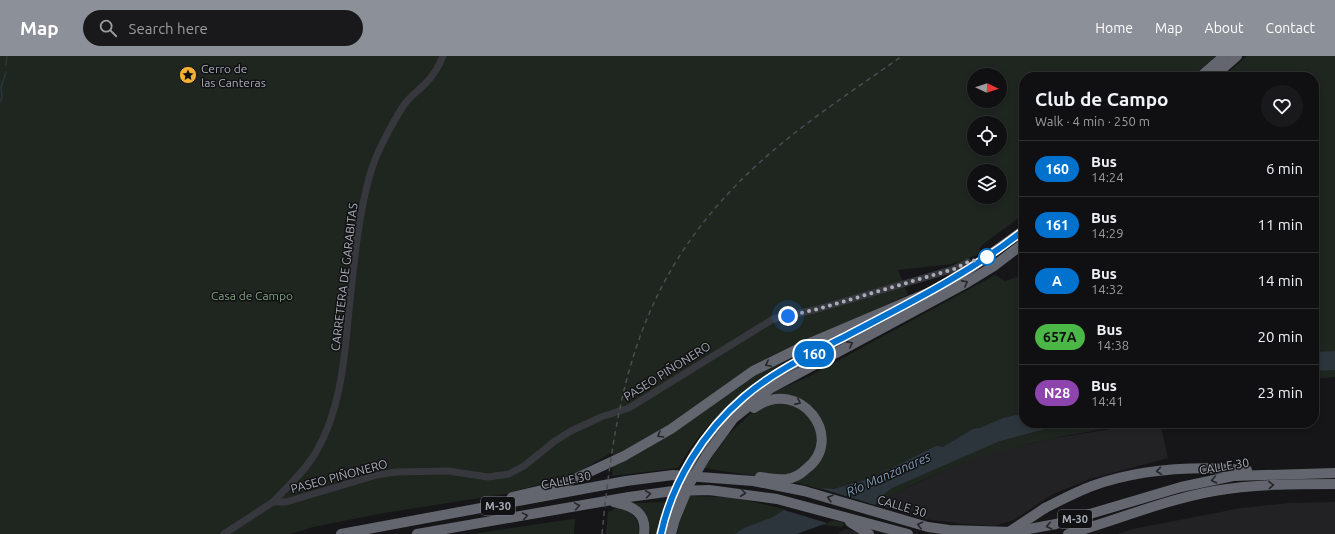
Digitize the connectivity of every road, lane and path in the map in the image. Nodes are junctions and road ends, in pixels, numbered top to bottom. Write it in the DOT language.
graph roads {
  1 [pos="443,56"];
  2 [pos="1224,56"];
  3 [pos="1237,56"];
  4 [pos="1206,72"];
  5 [pos="1219,72"];
  6 [pos="1019,234"];
  7 [pos="1019,246"];
  8 [pos="968,262"];
  9 [pos="932,291"];
  10 [pos="708,454"];
  11 [pos="1335,472"];
  12 [pos="1267,474"];
  13 [pos="673,475"];
  14 [pos="1335,484"];
  15 [pos="610,501"];
  16 [pos="273,502"];
  17 [pos="1150,507"];
  18 [pos="844,517"];
  19 [pos="670,518"];
  20 [pos="414,521"];
  21 [pos="224,534"];
  22 [pos="341,534"];
  23 [pos="417,534"];
  24 [pos="644,534"];
  25 [pos="661,534"];
  26 [pos="671,534"];
  27 [pos="869,534"];
  28 [pos="908,534"];
  29 [pos="1006,534"];
  30 [pos="1068,534"];
  31 [pos="1088,534"];
  1 -- 16 [label="street, CARRETERA DE GARABITAS"];
  2 -- 4 [label="highway"];
  3 -- 5 [label="highway"];
  6 -- 9 [label="highway"];
  10 -- 7 [label="highway, one-way"];
  8 -- 16 [label="street, PASEO PIÑONERO"];
  9 -- 19 [label="highway, bridge"];
  9 -- 20 [label="highway, one-way"];
  10 -- 13 [label="highway, one-way"];
  10 -- 19 [label="highway, bridge"];
  11 -- 12 [label="highway, CALLE 30 / M-30"];
  12 -- 13 [label="highway, CALLE 30 / M-30, one-way"];
  12 -- 29 [label="highway, one-way, bridge"];
  13 -- 20 [label="highway, CALLE 30 / M-30"];
  17 -- 14 [label="highway, CALLE 30 / M-30, one-way"];
  15 -- 18 [label="highway, M-30, one-way"];
  23 -- 15 [label="highway, M-30, one-way"];
  15 -- 24 [label="highway"];
  16 -- 21 [label="street, PASEO PIÑONERO"];
  17 -- 30 [label="highway, CALLE 30 / M-30"];
  17 -- 31 [label="highway"];
  18 -- 27 [label="highway"];
  18 -- 28 [label="highway, M-30"];
  19 -- 25 [label="highway"];
  19 -- 26 [label="highway"];
  20 -- 22 [label="highway, M-30"];
}
